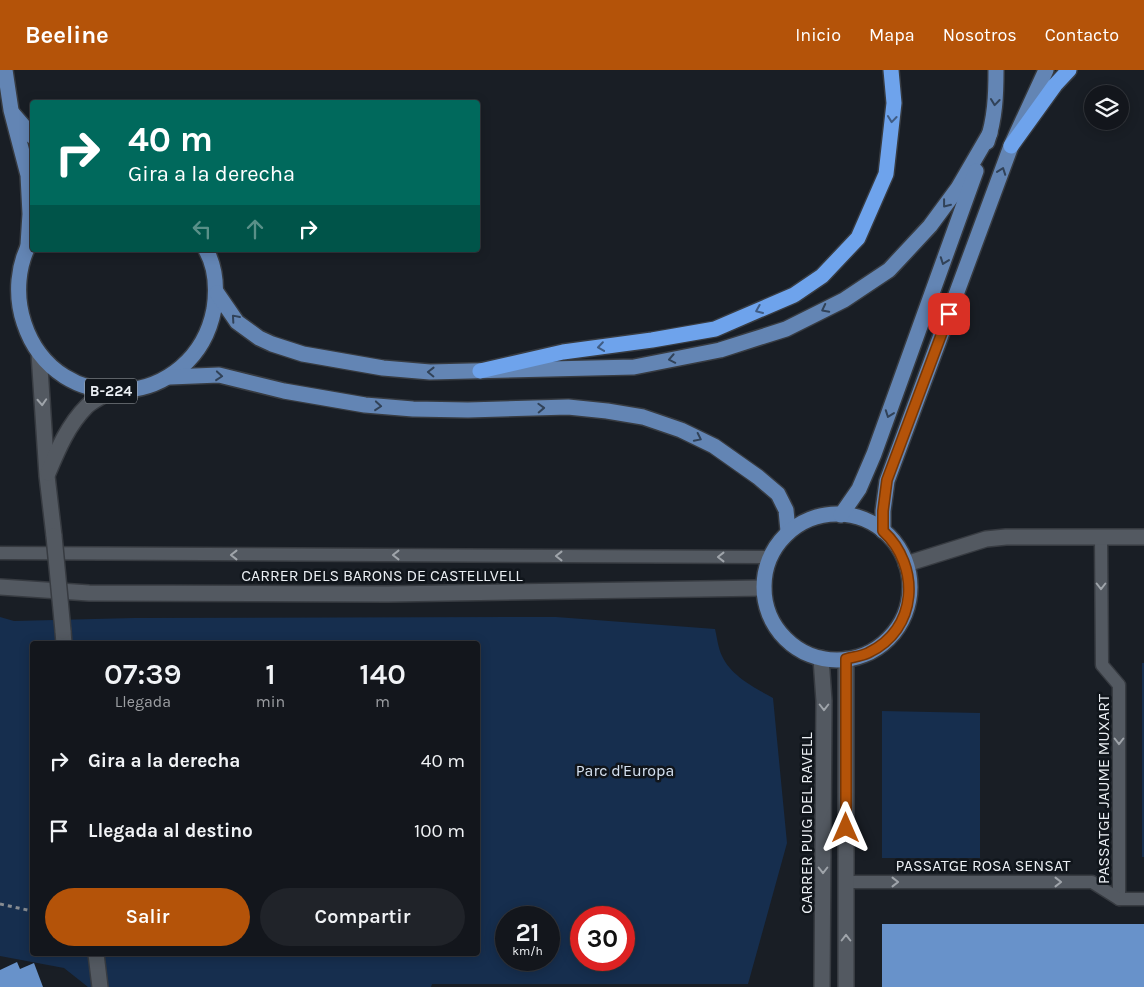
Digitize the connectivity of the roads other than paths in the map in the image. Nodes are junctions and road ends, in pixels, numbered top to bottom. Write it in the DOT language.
graph roads {
  1 [pos="5,70"];
  2 [pos="892,70"];
  3 [pos="996,70"];
  4 [pos="1046,70"];
  5 [pos="1069,70"];
  6 [pos="11,110"];
  7 [pos="990,133"];
  8 [pos="30,134"];
  9 [pos="1012,146"];
  10 [pos="30,242"];
  11 [pos="207,252"];
  12 [pos="217,293"];
  13 [pos="39,354"];
  14 [pos="480,371"];
  15 [pos="170,377"];
  16 [pos="110,391"];
  17 [pos="46,476"];
  18 [pos="841,515"];
  19 [pos="788,531"];
  20 [pos="883,531"];
  21 [pos="1101,537"];
  22 [pos="1144,537"];
  23 [pos="0,553"];
  24 [pos="770,557"];
  25 [pos="906,564"];
  26 [pos="0,587"];
  27 [pos="764,588"];
  28 [pos="63,637"];
  29 [pos="821,658"];
  30 [pos="846,659"];
  31 [pos="846,882"];
  32 [pos="1119,898"];
  33 [pos="1144,899"];
  34 [pos="96,956"];
  35 [pos="100,987"];
  36 [pos="822,987"];
  37 [pos="846,987"];
  1 -- 6 [label="main road, B-224"];
  2 -- 14 [label="highway, one-way"];
  3 -- 7 [label="main road, one-way"];
  4 -- 9 [label="main road"];
  5 -- 9 [label="highway"];
  6 -- 8 [label="main road"];
  6 -- 10 [label="main road, B-224"];
  7 -- 14 [label="main road, one-way"];
  7 -- 18 [label="main road, one-way"];
  20 -- 9 [label="main road, one-way"];
  10 -- 13 [label="main road, B-224"];
  11 -- 12 [label="main road, B-224"];
  14 -- 12 [label="main road, B-224, one-way"];
  12 -- 15 [label="main road, B-224"];
  13 -- 16 [label="main road, B-224"];
  13 -- 17 [label="street, B-224, one-way"];
  15 -- 16 [label="main road, B-224"];
  15 -- 19 [label="main road, one-way"];
  16 -- 17 [label="street, B-224"];
  17 -- 28 [label="street, B-224, bridge"];
  18 -- 19 [label="main road"];
  18 -- 20 [label="main road"];
  19 -- 24 [label="main road"];
  20 -- 25 [label="main road"];
  21 -- 22 [label="street"];
  21 -- 25 [label="street"];
  21 -- 32 [label="lane, PASSATGE JAUME MUXART, one-way"];
  24 -- 23 [label="lane, one-way"];
  24 -- 27 [label="main road"];
  25 -- 30 [label="main road"];
  26 -- 27 [label="street, CARRER DELS BARONS DE CASTELLVELL"];
  27 -- 29 [label="main road"];
  29 -- 30 [label="main road"];
  29 -- 36 [label="street, CARRER PUIG DEL RAVELL, one-way"];
  30 -- 31 [label="street"];
  31 -- 32 [label="lane, PASSATGE ROSA SENSAT, one-way"];
  37 -- 31 [label="street, one-way"];
  32 -- 33 [label="lane, PASSATGE ROSA SENSAT"];
  34 -- 35 [label="street"];
}
